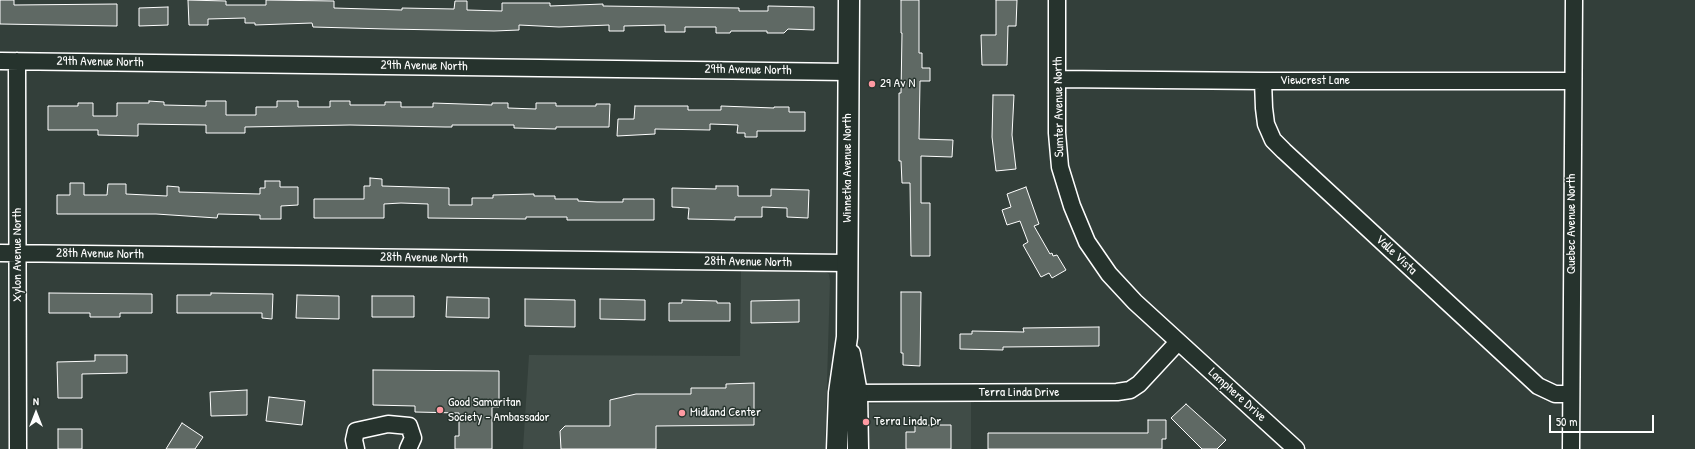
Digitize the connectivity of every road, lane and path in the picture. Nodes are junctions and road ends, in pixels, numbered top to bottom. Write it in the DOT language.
graph roads {
  1 [pos="849,0"];
  2 [pos="1057,0"];
  3 [pos="1574,0"];
  4 [pos="0,61"];
  5 [pos="17,61"];
  6 [pos="848,72"];
  7 [pos="1058,79"];
  8 [pos="1263,81"];
  9 [pos="1573,81"];
  10 [pos="0,253"];
  11 [pos="18,253"];
  12 [pos="847,263"];
  13 [pos="1178,342"];
  14 [pos="848,393"];
  15 [pos="1571,394"];
  16 [pos="18,449"];
  17 [pos="356,449"];
  18 [pos="408,449"];
  19 [pos="837,449"];
  20 [pos="858,449"];
  21 [pos="1296,449"];
  22 [pos="1571,449"];
  1 -- 6 [label="main road, Winnetka Avenue North"];
  2 -- 7 [label="street, Sumter Avenue North"];
  3 -- 9 [label="street, Quebec Avenue North"];
  4 -- 5 [label="street, 29th Avenue North"];
  5 -- 6 [label="street, 29th Avenue North"];
  5 -- 11 [label="street, Xylon Avenue North"];
  6 -- 12 [label="main road, Winnetka Avenue North"];
  7 -- 8 [label="street, Viewcrest Lane"];
  7 -- 13 [label="street, Sumter Avenue North"];
  8 -- 9 [label="street, Viewcrest Lane"];
  8 -- 15 [label="street, Valle Vista"];
  9 -- 15 [label="street, Quebec Avenue North"];
  10 -- 11 [label="street, 28th Avenue North"];
  11 -- 12 [label="street, 28th Avenue North"];
  11 -- 16 [label="street, Xylon Avenue North"];
  12 -- 14 [label="main road, Winnetka Avenue North"];
  13 -- 14 [label="street, Terra Linda Drive"];
  13 -- 21 [label="street, Lamphere Drive"];
  14 -- 19 [label="main road, Winnetka Avenue North"];
  14 -- 20 [label="main road, Winnetka Avenue North"];
  15 -- 22 [label="street, Quebec Avenue North"];
  17 -- 18 [label="street"];
}
